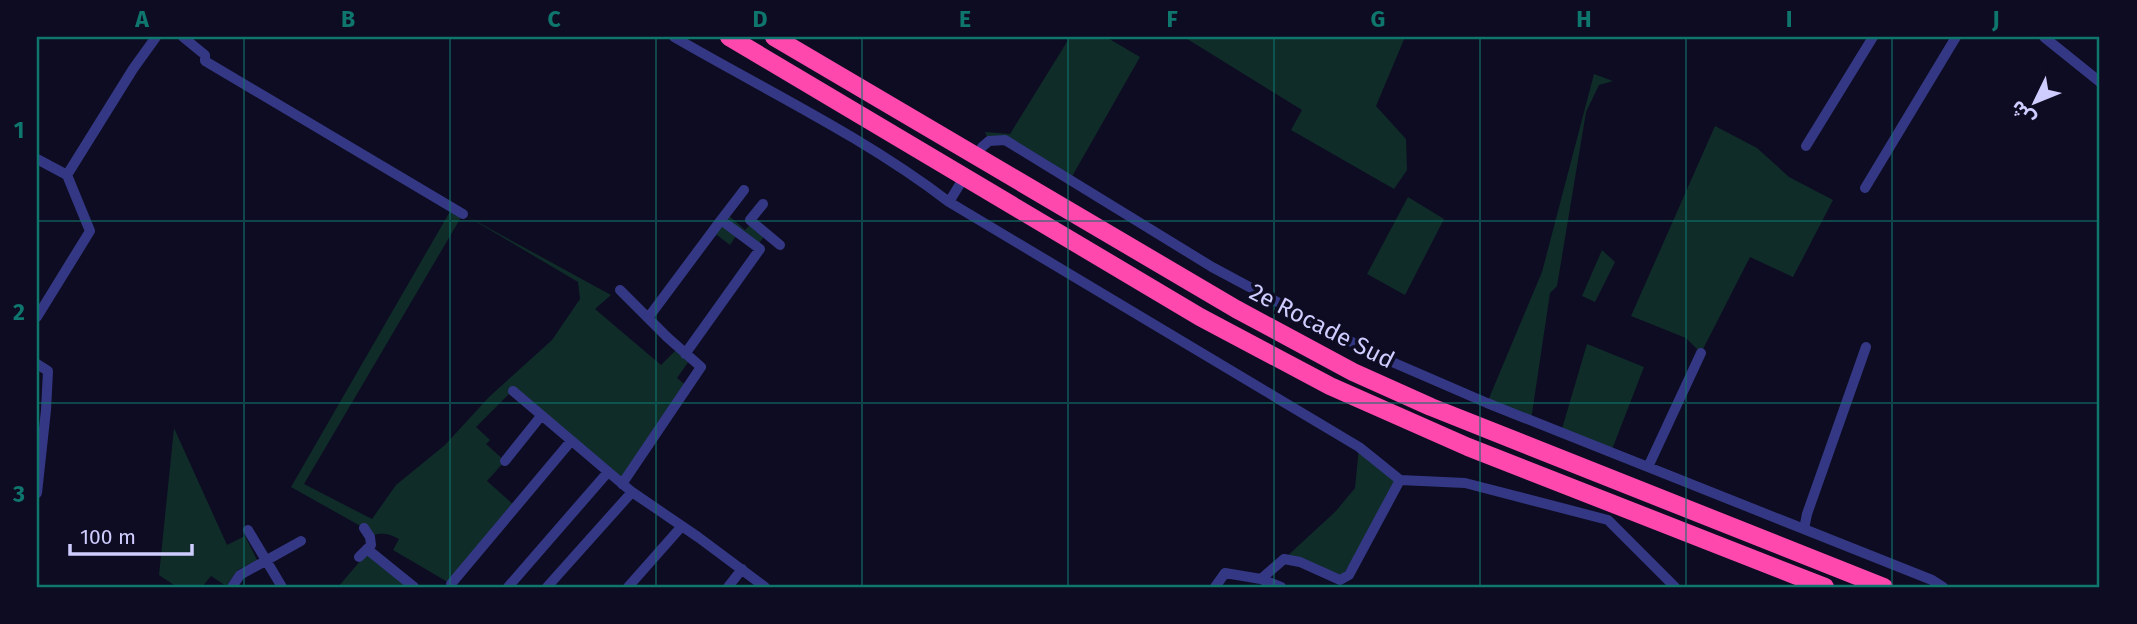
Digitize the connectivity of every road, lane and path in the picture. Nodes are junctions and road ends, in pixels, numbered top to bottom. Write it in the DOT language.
graph roads {
  1 [pos="156,37"];
  2 [pos="183,37"];
  3 [pos="674,37"];
  4 [pos="729,37"];
  5 [pos="774,37"];
  6 [pos="1872,37"];
  7 [pos="1956,37"];
  8 [pos="2044,37"];
  9 [pos="2100,82"];
  10 [pos="1806,146"];
  11 [pos="982,147"];
  12 [pos="37,159"];
  13 [pos="67,175"];
  14 [pos="960,184"];
  15 [pos="1866,188"];
  16 [pos="744,190"];
  17 [pos="949,202"];
  18 [pos="763,204"];
  19 [pos="463,214"];
  20 [pos="721,220"];
  21 [pos="766,234"];
  22 [pos="757,246"];
  23 [pos="780,246"];
  24 [pos="620,290"];
  25 [pos="37,317"];
  26 [pos="648,318"];
  27 [pos="1866,347"];
  28 [pos="685,354"];
  29 [pos="1701,354"];
  30 [pos="37,364"];
  31 [pos="513,391"];
  32 [pos="541,416"];
  33 [pos="571,441"];
  34 [pos="505,461"];
  35 [pos="1648,467"];
  36 [pos="608,472"];
  37 [pos="1400,480"];
  38 [pos="622,484"];
  39 [pos="632,492"];
  40 [pos="37,493"];
  41 [pos="682,526"];
  42 [pos="364,528"];
  43 [pos="1804,529"];
  44 [pos="247,530"];
  45 [pos="301,541"];
  46 [pos="265,561"];
  47 [pos="742,569"];
  48 [pos="1261,579"];
  49 [pos="451,584"];
  50 [pos="232,587"];
  51 [pos="282,587"];
  52 [pos="414,587"];
  53 [pos="508,587"];
  54 [pos="547,587"];
  55 [pos="628,587"];
  56 [pos="728,587"];
  57 [pos="765,587"];
  58 [pos="1215,587"];
  59 [pos="1281,587"];
  60 [pos="1675,587"];
  61 [pos="1825,587"];
  62 [pos="1884,587"];
  63 [pos="1943,587"];
  1 -- 13 [label="street"];
  2 -- 19 [label="street"];
  3 -- 17 [label="street"];
  4 -- 61 [label="highway, 2e Rocade Sud"];
  5 -- 62 [label="highway, 2e Rocade Sud"];
  6 -- 10 [label="street"];
  7 -- 15 [label="street"];
  8 -- 9 [label="street"];
  11 -- 35 [label="street"];
  12 -- 13 [label="street"];
  13 -- 25 [label="street"];
  14 -- 17 [label="street"];
  16 -- 20 [label="street"];
  17 -- 37 [label="street"];
  18 -- 21 [label="street"];
  20 -- 22 [label="street"];
  20 -- 26 [label="street"];
  21 -- 22 [label="street"];
  21 -- 23 [label="street"];
  22 -- 28 [label="street"];
  24 -- 26 [label="street"];
  26 -- 28 [label="street"];
  27 -- 43 [label="street"];
  28 -- 38 [label="street"];
  29 -- 35 [label="street"];
  30 -- 40 [label="street"];
  31 -- 32 [label="street"];
  32 -- 33 [label="street"];
  32 -- 34 [label="street"];
  33 -- 36 [label="street"];
  33 -- 49 [label="street"];
  35 -- 43 [label="street"];
  36 -- 38 [label="street"];
  36 -- 53 [label="street"];
  37 -- 48 [label="street"];
  37 -- 60 [label="street"];
  38 -- 39 [label="street"];
  39 -- 41 [label="street"];
  39 -- 54 [label="street"];
  41 -- 47 [label="street"];
  41 -- 55 [label="street"];
  42 -- 52 [label="street"];
  43 -- 63 [label="street"];
  44 -- 46 [label="street"];
  45 -- 46 [label="street"];
  46 -- 50 [label="street"];
  46 -- 51 [label="street"];
  47 -- 56 [label="street"];
  47 -- 57 [label="street"];
  48 -- 58 [label="street"];
  48 -- 59 [label="street"];
}
